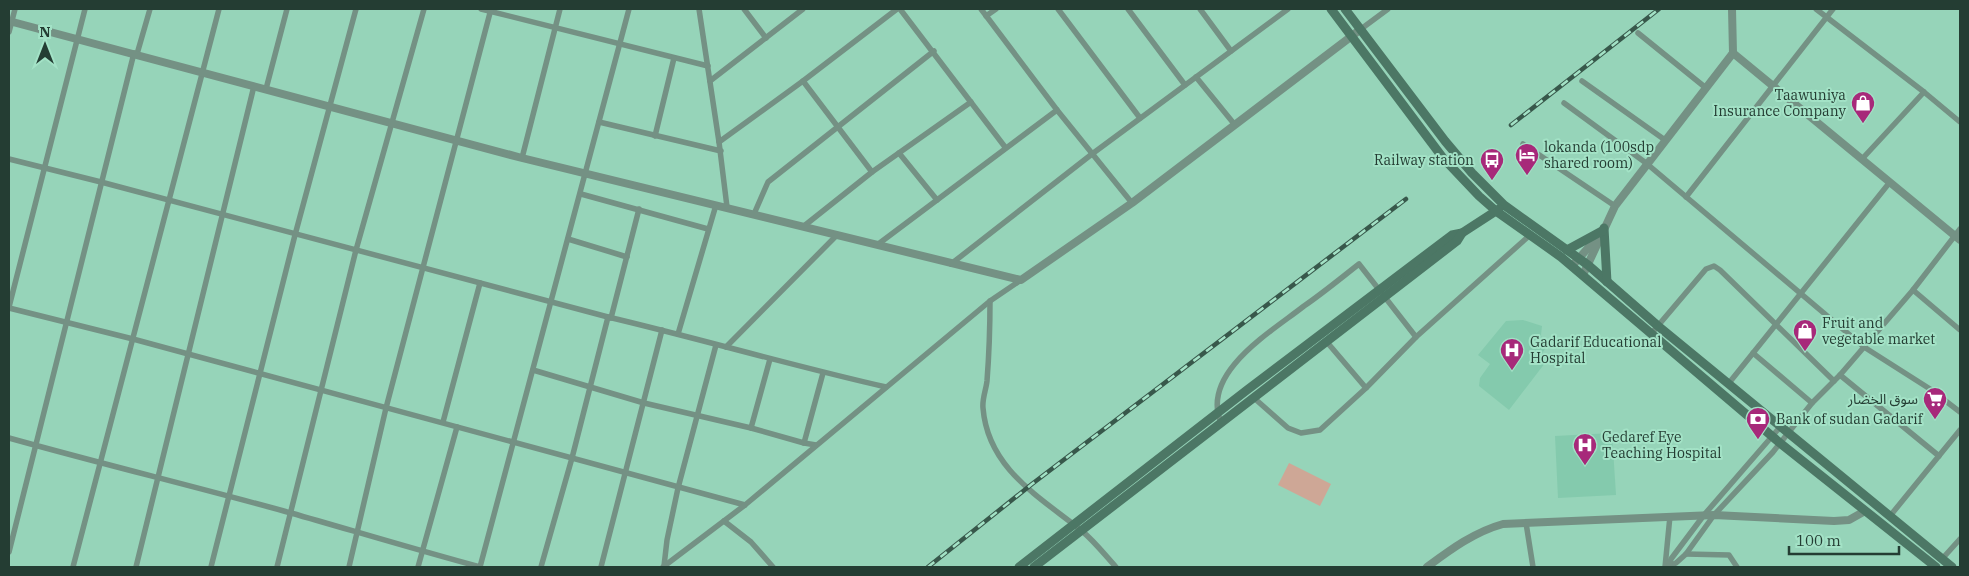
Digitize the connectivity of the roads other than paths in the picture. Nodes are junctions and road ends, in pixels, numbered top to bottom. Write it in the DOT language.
graph roads {
  1 [pos="15,9"];
  2 [pos="85,9"];
  3 [pos="150,9"];
  4 [pos="219,9"];
  5 [pos="287,9"];
  6 [pos="356,9"];
  7 [pos="424,9"];
  8 [pos="481,9"];
  9 [pos="560,9"];
  10 [pos="629,9"];
  11 [pos="700,9"];
  12 [pos="744,9"];
  13 [pos="803,9"];
  14 [pos="898,9"];
  15 [pos="981,9"];
  16 [pos="996,9"];
  17 [pos="1058,9"];
  18 [pos="1128,9"];
  19 [pos="1200,9"];
  20 [pos="1288,9"];
  21 [pos="1332,9"];
  22 [pos="1345,9"];
  23 [pos="1388,9"];
  24 [pos="1732,9"];
  25 [pos="1816,9"];
  26 [pos="1833,9"];
  27 [pos="491,10"];
  28 [pos="986,16"];
  29 [pos="1828,16"];
  30 [pos="10,21"];
  31 [pos="556,27"];
  32 [pos="1361,29"];
  33 [pos="9,32"];
  34 [pos="1638,33"];
  35 [pos="1352,36"];
  36 [pos="766,38"];
  37 [pos="77,39"];
  38 [pos="620,45"];
  39 [pos="934,51"];
  40 [pos="1231,51"];
  41 [pos="1733,53"];
  42 [pos="136,54"];
  43 [pos="674,58"];
  44 [pos="708,66"];
  45 [pos="202,72"];
  46 [pos="1196,78"];
  47 [pos="1582,80"];
  48 [pos="710,81"];
  49 [pos="803,81"];
  50 [pos="1185,85"];
  51 [pos="254,86"];
  52 [pos="1773,86"];
  53 [pos="1706,88"];
  54 [pos="266,89"];
  55 [pos="1924,92"];
  56 [pos="971,102"];
  57 [pos="1564,103"];
  58 [pos="330,106"];
  59 [pos="1057,110"];
  60 [pos="1140,118"];
  61 [pos="391,122"];
  62 [pos="599,122"];
  63 [pos="1960,122"];
  64 [pos="1235,125"];
  65 [pos="838,127"];
  66 [pos="655,136"];
  67 [pos="458,140"];
  68 [pos="1665,140"];
  69 [pos="1445,141"];
  70 [pos="720,142"];
  71 [pos="1523,144"];
  72 [pos="1005,147"];
  73 [pos="1436,148"];
  74 [pos="721,151"];
  75 [pos="899,153"];
  76 [pos="1092,154"];
  77 [pos="522,158"];
  78 [pos="9,159"];
  79 [pos="1862,159"];
  80 [pos="1646,164"];
  81 [pos="43,168"];
  82 [pos="872,172"];
  83 [pos="586,174"];
  84 [pos="101,182"];
  85 [pos="1890,182"];
  86 [pos="581,194"];
  87 [pos="1686,197"];
  88 [pos="168,200"];
  89 [pos="937,200"];
  90 [pos="1132,203"];
  91 [pos="716,204"];
  92 [pos="1504,205"];
  93 [pos="1615,206"];
  94 [pos="727,208"];
  95 [pos="639,209"];
  96 [pos="1496,211"];
  97 [pos="754,214"];
  98 [pos="224,215"];
  99 [pos="804,226"];
  100 [pos="708,229"];
  101 [pos="1602,231"];
  102 [pos="294,234"];
  103 [pos="837,235"];
  104 [pos="1530,235"];
  105 [pos="1958,235"];
  106 [pos="568,239"];
  107 [pos="877,245"];
  108 [pos="356,250"];
  109 [pos="1567,250"];
  110 [pos="627,257"];
  111 [pos="1579,258"];
  112 [pos="951,264"];
  113 [pos="1588,265"];
  114 [pos="1572,266"];
  115 [pos="423,267"];
  116 [pos="1582,275"];
  117 [pos="1021,280"];
  118 [pos="1607,282"];
  119 [pos="480,283"];
  120 [pos="1913,290"];
  121 [pos="1383,293"];
  122 [pos="1800,294"];
  123 [pos="990,301"];
  124 [pos="551,302"];
  125 [pos="9,308"];
  126 [pos="609,318"];
  127 [pos="65,323"];
  128 [pos="1777,324"];
  129 [pos="1658,326"];
  130 [pos="662,330"];
  131 [pos="1960,330"];
  132 [pos="678,334"];
  133 [pos="1651,334"];
  134 [pos="1416,337"];
  135 [pos="132,339"];
  136 [pos="1326,342"];
  137 [pos="716,345"];
  138 [pos="726,347"];
  139 [pos="1864,347"];
  140 [pos="1753,353"];
  141 [pos="188,354"];
  142 [pos="770,359"];
  143 [pos="533,370"];
  144 [pos="261,373"];
  145 [pos="823,373"];
  146 [pos="1840,375"];
  147 [pos="1834,381"];
  148 [pos="1729,383"];
  149 [pos="591,386"];
  150 [pos="886,387"];
  151 [pos="1366,388"];
  152 [pos="320,389"];
  153 [pos="1254,398"];
  154 [pos="644,403"];
  155 [pos="1812,403"];
  156 [pos="386,408"];
  157 [pos="1960,412"];
  158 [pos="1217,413"];
  159 [pos="696,416"];
  160 [pos="444,422"];
  161 [pos="1221,423"];
  162 [pos="1781,426"];
  163 [pos="456,427"];
  164 [pos="751,428"];
  165 [pos="1789,433"];
  166 [pos="1959,434"];
  167 [pos="1772,436"];
  168 [pos="9,438"];
  169 [pos="512,442"];
  170 [pos="804,444"];
  171 [pos="1780,444"];
  172 [pos="816,445"];
  173 [pos="36,446"];
  174 [pos="1939,456"];
  175 [pos="572,458"];
  176 [pos="101,462"];
  177 [pos="625,472"];
  178 [pos="158,478"];
  179 [pos="678,488"];
  180 [pos="229,498"];
  181 [pos="745,505"];
  182 [pos="1865,511"];
  183 [pos="291,513"];
  184 [pos="1704,515"];
  185 [pos="1714,515"];
  186 [pos="1670,516"];
  187 [pos="1890,516"];
  188 [pos="724,521"];
  189 [pos="1526,523"];
  190 [pos="1073,524"];
  191 [pos="1082,531"];
  192 [pos="357,533"];
  193 [pos="1960,539"];
  194 [pos="9,552"];
  195 [pos="422,552"];
  196 [pos="1686,554"];
  197 [pos="1942,559"];
  198 [pos="74,567"];
  199 [pos="136,567"];
  200 [pos="211,567"];
  201 [pos="277,567"];
  202 [pos="348,567"];
  203 [pos="418,567"];
  204 [pos="540,567"];
  205 [pos="601,567"];
  206 [pos="664,567"];
  207 [pos="773,567"];
  208 [pos="1019,567"];
  209 [pos="1034,567"];
  210 [pos="1116,567"];
  211 [pos="1427,567"];
  212 [pos="1533,567"];
  213 [pos="1668,567"];
  214 [pos="1737,567"];
  215 [pos="1936,567"];
  216 [pos="1952,567"];
  1 -- 30 [label="street"];
  2 -- 37 [label="street"];
  3 -- 42 [label="street"];
  4 -- 45 [label="street"];
  5 -- 54 [label="street"];
  6 -- 58 [label="street"];
  7 -- 61 [label="street"];
  8 -- 27 [label="street"];
  9 -- 31 [label="street"];
  10 -- 38 [label="street"];
  11 -- 44 [label="street"];
  12 -- 36 [label="street"];
  13 -- 36 [label="street"];
  14 -- 39 [label="street"];
  14 -- 49 [label="street"];
  15 -- 28 [label="street"];
  16 -- 28 [label="street"];
  17 -- 60 [label="street"];
  18 -- 50 [label="street"];
  19 -- 40 [label="street"];
  20 -- 40 [label="street"];
  21 -- 35 [label="main road"];
  22 -- 32 [label="main road"];
  23 -- 32 [label="street"];
  24 -- 41 [label="street"];
  25 -- 29 [label="street"];
  26 -- 29 [label="street"];
  27 -- 31 [label="street"];
  27 -- 67 [label="street"];
  28 -- 59 [label="street"];
  29 -- 52 [label="street"];
  29 -- 55 [label="street"];
  30 -- 33 [label="street"];
  30 -- 37 [label="street"];
  31 -- 38 [label="street"];
  31 -- 77 [label="street"];
  32 -- 35 [label="street"];
  32 -- 69 [label="main road"];
  34 -- 53 [label="street"];
  35 -- 64 [label="street"];
  35 -- 73 [label="main road"];
  36 -- 48 [label="street"];
  37 -- 42 [label="street"];
  37 -- 81 [label="street"];
  38 -- 43 [label="street"];
  38 -- 62 [label="street"];
  39 -- 56 [label="street"];
  39 -- 65 [label="street"];
  40 -- 46 [label="street"];
  41 -- 52 [label="street"];
  41 -- 53 [label="street"];
  42 -- 45 [label="street"];
  42 -- 84 [label="street"];
  43 -- 44 [label="street"];
  43 -- 66 [label="street"];
  44 -- 48 [label="street"];
  45 -- 51 [label="street"];
  45 -- 88 [label="street"];
  46 -- 50 [label="street"];
  46 -- 64 [label="street"];
  47 -- 68 [label="street"];
  48 -- 70 [label="street"];
  49 -- 65 [label="street"];
  49 -- 70 [label="street"];
  50 -- 60 [label="street"];
  51 -- 54 [label="street"];
  51 -- 98 [label="street"];
  52 -- 79 [label="street"];
  52 -- 87 [label="street"];
  53 -- 68 [label="street"];
  54 -- 58 [label="street"];
  55 -- 63 [label="street"];
  55 -- 79 [label="street"];
  56 -- 72 [label="street"];
  56 -- 75 [label="street"];
  57 -- 80 [label="street"];
  58 -- 61 [label="street"];
  58 -- 102 [label="street"];
  59 -- 72 [label="street"];
  59 -- 76 [label="street"];
  60 -- 76 [label="street"];
  61 -- 67 [label="street"];
  61 -- 108 [label="street"];
  62 -- 66 [label="street"];
  62 -- 83 [label="street"];
  64 -- 90 [label="street"];
  65 -- 82 [label="street"];
  65 -- 97 [label="street"];
  66 -- 74 [label="street"];
  67 -- 77 [label="street"];
  67 -- 115 [label="street"];
  68 -- 80 [label="street"];
  69 -- 73 [label="main road"];
  69 -- 92 [label="main road"];
  70 -- 74 [label="street"];
  71 -- 93 [label="street"];
  72 -- 89 [label="street"];
  73 -- 96 [label="main road"];
  74 -- 94 [label="street"];
  75 -- 82 [label="street"];
  75 -- 89 [label="street"];
  76 -- 90 [label="street"];
  76 -- 112 [label="street"];
  77 -- 83 [label="street"];
  78 -- 81 [label="street"];
  79 -- 85 [label="street"];
  80 -- 87 [label="street"];
  80 -- 93 [label="street"];
  81 -- 84 [label="street"];
  81 -- 125 [label="street"];
  82 -- 99 [label="street"];
  83 -- 86 [label="street"];
  83 -- 91 [label="street"];
  84 -- 88 [label="street"];
  84 -- 127 [label="street"];
  85 -- 105 [label="street"];
  85 -- 122 [label="street"];
  86 -- 95 [label="street"];
  86 -- 106 [label="street"];
  87 -- 122 [label="street"];
  88 -- 98 [label="street"];
  88 -- 135 [label="street"];
  89 -- 107 [label="street"];
  90 -- 117 [label="street"];
  91 -- 94 [label="street"];
  91 -- 100 [label="street"];
  92 -- 96 [label="main road"];
  92 -- 109 [label="main road"];
  93 -- 101 [label="street"];
  94 -- 97 [label="street"];
  95 -- 100 [label="street"];
  95 -- 110 [label="street"];
  96 -- 104 [label="main road"];
  96 -- 121 [label="main road"];
  97 -- 99 [label="street"];
  98 -- 102 [label="street"];
  98 -- 141 [label="street"];
  99 -- 103 [label="street"];
  100 -- 132 [label="street"];
  101 -- 109 [label="main road"];
  101 -- 111 [label="street"];
  101 -- 113 [label="street"];
  101 -- 118 [label="main road"];
  102 -- 108 [label="street"];
  102 -- 144 [label="street"];
  103 -- 107 [label="street"];
  103 -- 138 [label="street"];
  104 -- 114 [label="main road"];
  104 -- 134 [label="street"];
  105 -- 120 [label="street"];
  106 -- 110 [label="street"];
  106 -- 124 [label="street"];
  107 -- 112 [label="street"];
  108 -- 115 [label="street"];
  108 -- 152 [label="street"];
  109 -- 111 [label="main road"];
  110 -- 126 [label="street"];
  111 -- 113 [label="main road"];
  111 -- 114 [label="street"];
  112 -- 117 [label="street"];
  113 -- 116 [label="street"];
  113 -- 118 [label="main road"];
  114 -- 116 [label="main road"];
  115 -- 119 [label="street"];
  115 -- 156 [label="street"];
  116 -- 133 [label="main road"];
  117 -- 123 [label="street"];
  118 -- 129 [label="main road"];
  119 -- 124 [label="street"];
  119 -- 160 [label="street"];
  120 -- 131 [label="street"];
  120 -- 139 [label="street"];
  121 -- 134 [label="street"];
  121 -- 136 [label="main road"];
  121 -- 158 [label="main road"];
  121 -- 158 [label="street"];
  122 -- 128 [label="street"];
  122 -- 139 [label="street"];
  123 -- 150 [label="street"];
  123 -- 190 [label="street"];
  124 -- 126 [label="street"];
  124 -- 143 [label="street"];
  125 -- 127 [label="street"];
  126 -- 130 [label="street"];
  126 -- 149 [label="street"];
  127 -- 135 [label="street"];
  127 -- 173 [label="street"];
  128 -- 129 [label="street"];
  128 -- 140 [label="street"];
  128 -- 147 [label="street"];
  129 -- 133 [label="street"];
  129 -- 148 [label="main road"];
  130 -- 132 [label="street"];
  130 -- 154 [label="street"];
  132 -- 137 [label="street"];
  133 -- 167 [label="main road"];
  134 -- 151 [label="street"];
  135 -- 141 [label="street"];
  135 -- 176 [label="street"];
  136 -- 151 [label="street"];
  136 -- 153 [label="main road"];
  137 -- 138 [label="street"];
  137 -- 159 [label="street"];
  138 -- 142 [label="street"];
  139 -- 146 [label="street"];
  139 -- 157 [label="street"];
  140 -- 148 [label="street"];
  140 -- 155 [label="street"];
  141 -- 144 [label="street"];
  141 -- 178 [label="street"];
  142 -- 145 [label="street"];
  142 -- 164 [label="street"];
  143 -- 149 [label="street"];
  143 -- 169 [label="street"];
  144 -- 152 [label="street"];
  144 -- 180 [label="street"];
  145 -- 150 [label="street"];
  145 -- 170 [label="street"];
  146 -- 147 [label="street"];
  146 -- 174 [label="street"];
  147 -- 155 [label="street"];
  148 -- 162 [label="main road"];
  149 -- 154 [label="street"];
  149 -- 175 [label="street"];
  150 -- 172 [label="street"];
  151 -- 153 [label="street"];
  152 -- 156 [label="street"];
  152 -- 183 [label="street"];
  153 -- 161 [label="main road"];
  154 -- 159 [label="street"];
  154 -- 177 [label="street"];
  155 -- 165 [label="street"];
  156 -- 160 [label="street"];
  156 -- 192 [label="street"];
  158 -- 161 [label="street"];
  158 -- 190 [label="main road"];
  159 -- 164 [label="street"];
  159 -- 179 [label="street"];
  160 -- 163 [label="street"];
  161 -- 191 [label="main road"];
  162 -- 165 [label="main road"];
  162 -- 167 [label="street"];
  163 -- 169 [label="street"];
  163 -- 195 [label="street"];
  164 -- 170 [label="street"];
  165 -- 171 [label="street"];
  165 -- 187 [label="main road"];
  166 -- 174 [label="street"];
  167 -- 171 [label="main road"];
  167 -- 184 [label="street"];
  168 -- 173 [label="street"];
  169 -- 175 [label="street"];
  169 -- 195 [label="street"];
  170 -- 172 [label="street"];
  171 -- 182 [label="main road"];
  171 -- 185 [label="street"];
  172 -- 181 [label="street"];
  173 -- 176 [label="street"];
  173 -- 194 [label="street"];
  174 -- 187 [label="street"];
  175 -- 177 [label="street"];
  175 -- 204 [label="street"];
  176 -- 178 [label="street"];
  176 -- 198 [label="street"];
  177 -- 179 [label="street"];
  177 -- 205 [label="street"];
  178 -- 180 [label="street"];
  178 -- 199 [label="street"];
  179 -- 181 [label="street"];
  179 -- 206 [label="street"];
  180 -- 183 [label="street"];
  180 -- 200 [label="street"];
  181 -- 188 [label="street"];
  182 -- 185 [label="street"];
  182 -- 215 [label="main road"];
  183 -- 192 [label="street"];
  183 -- 201 [label="street"];
  184 -- 185 [label="street"];
  184 -- 186 [label="street"];
  184 -- 213 [label="street"];
  185 -- 196 [label="street"];
  186 -- 189 [label="street"];
  186 -- 213 [label="street"];
  187 -- 197 [label="main road"];
  188 -- 206 [label="street"];
  188 -- 207 [label="street"];
  189 -- 211 [label="street"];
  189 -- 212 [label="street"];
  190 -- 191 [label="street"];
  190 -- 208 [label="main road"];
  191 -- 209 [label="main road"];
  191 -- 210 [label="street"];
  192 -- 195 [label="street"];
  192 -- 202 [label="street"];
  193 -- 197 [label="street"];
  195 -- 203 [label="street"];
  196 -- 213 [label="street"];
  196 -- 214 [label="street"];
  197 -- 216 [label="main road"];
}
